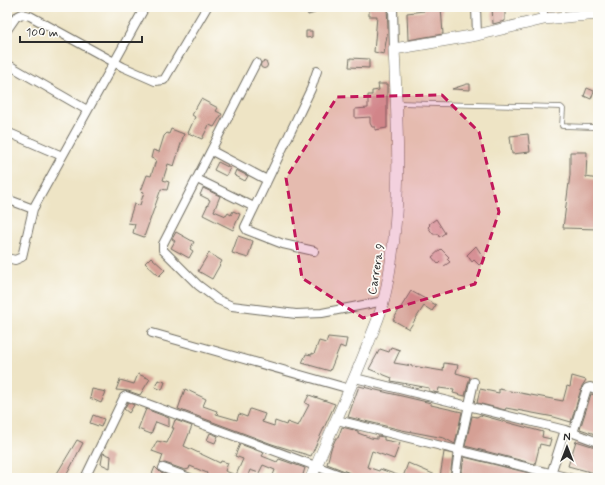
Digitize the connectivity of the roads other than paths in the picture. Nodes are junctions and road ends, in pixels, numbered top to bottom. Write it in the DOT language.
graph roads {
  1 [pos="145,7"];
  2 [pos="208,7"];
  3 [pos="393,7"];
  4 [pos="476,7"];
  5 [pos="542,7"];
  6 [pos="598,14"];
  7 [pos="544,19"];
  8 [pos="7,30"];
  9 [pos="477,35"];
  10 [pos="394,49"];
  11 [pos="113,62"];
  12 [pos="256,63"];
  13 [pos="7,64"];
  14 [pos="317,71"];
  15 [pos="396,103"];
  16 [pos="87,110"];
  17 [pos="592,127"];
  18 [pos="7,132"];
  19 [pos="212,151"];
  20 [pos="62,156"];
  21 [pos="197,179"];
  22 [pos="267,180"];
  23 [pos="7,199"];
  24 [pos="254,207"];
  25 [pos="34,209"];
  26 [pos="314,251"];
  27 [pos="7,258"];
  28 [pos="384,301"];
  29 [pos="152,333"];
  30 [pos="355,378"];
  31 [pos="474,382"];
  32 [pos="350,389"];
  33 [pos="598,390"];
  34 [pos="468,406"];
  35 [pos="337,420"];
  36 [pos="569,432"];
  37 [pos="598,442"];
  38 [pos="459,450"];
  39 [pos="316,467"];
  40 [pos="163,468"];
  41 [pos="551,475"];
  42 [pos="85,478"];
  43 [pos="190,478"];
  44 [pos="311,478"];
  45 [pos="348,478"];
  46 [pos="455,478"];
  47 [pos="570,478"];
  1 -- 11 [label="street"];
  2 -- 11 [label="street"];
  3 -- 10 [label="street"];
  4 -- 9 [label="street"];
  5 -- 7 [label="street"];
  6 -- 7 [label="main road"];
  7 -- 9 [label="main road"];
  8 -- 11 [label="street"];
  9 -- 10 [label="main road"];
  10 -- 15 [label="main road, Carrera 9"];
  11 -- 16 [label="street"];
  12 -- 19 [label="street"];
  13 -- 16 [label="street"];
  14 -- 22 [label="street"];
  15 -- 17 [label="lane"];
  15 -- 28 [label="main road, Carrera 9"];
  16 -- 20 [label="street"];
  18 -- 20 [label="street"];
  19 -- 21 [label="street"];
  19 -- 22 [label="street"];
  20 -- 25 [label="street"];
  21 -- 24 [label="street"];
  21 -- 28 [label="street"];
  22 -- 24 [label="street"];
  23 -- 25 [label="street"];
  24 -- 26 [label="street"];
  25 -- 27 [label="street"];
  28 -- 30 [label="main road, Carrera 9"];
  29 -- 32 [label="street"];
  30 -- 32 [label="main road, Carrera 9"];
  30 -- 34 [label="street"];
  31 -- 34 [label="street"];
  32 -- 35 [label="main road, Carrera 9"];
  33 -- 36 [label="street"];
  34 -- 36 [label="street"];
  34 -- 38 [label="street"];
  35 -- 38 [label="street"];
  35 -- 39 [label="main road, Carrera 9"];
  36 -- 37 [label="street"];
  36 -- 41 [label="street"];
  38 -- 41 [label="street"];
  38 -- 46 [label="street"];
  39 -- 42 [label="street"];
  39 -- 44 [label="main road, Carrera 9"];
  39 -- 45 [label="street"];
  40 -- 43 [label="street"];
  41 -- 47 [label="street"];
}
